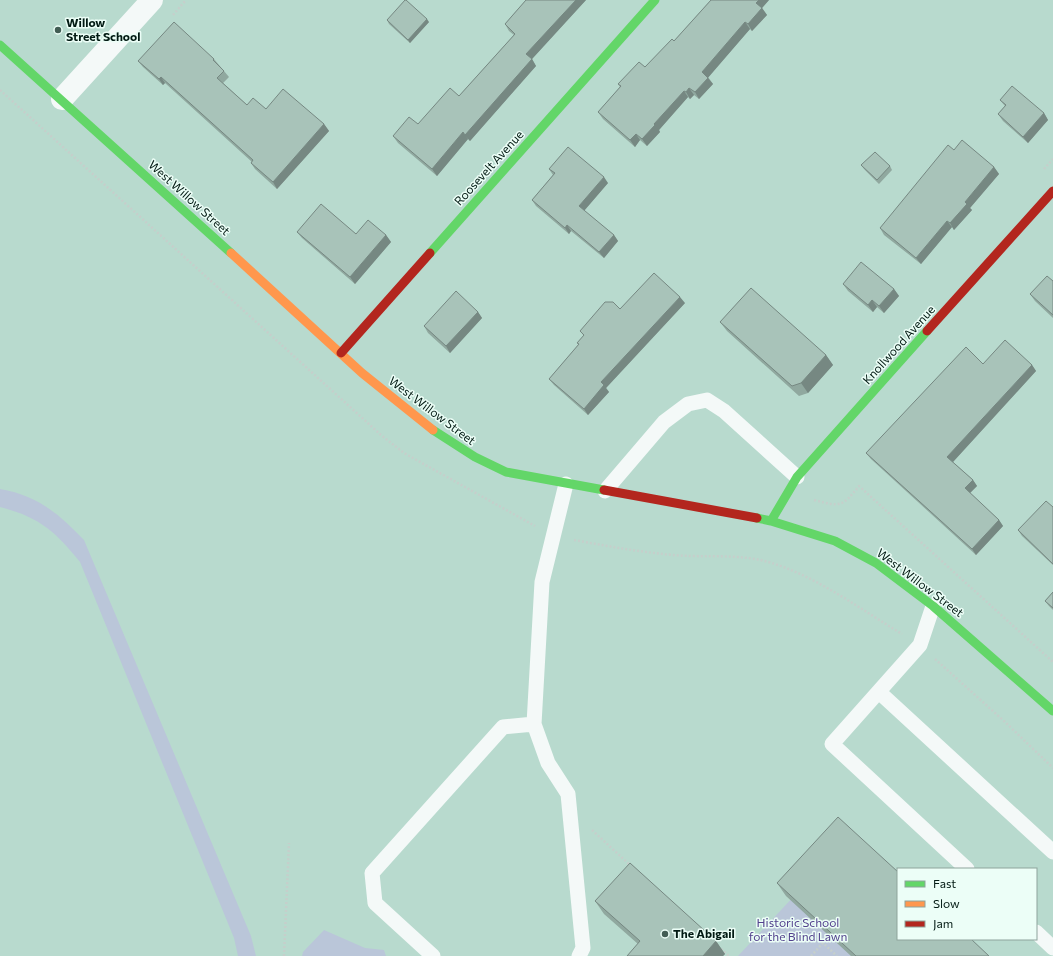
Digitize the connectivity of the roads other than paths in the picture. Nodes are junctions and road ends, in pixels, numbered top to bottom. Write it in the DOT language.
graph roads {
  1 [pos="152,0"];
  2 [pos="655,0"];
  3 [pos="0,45"];
  4 [pos="62,99"];
  5 [pos="1053,190"];
  6 [pos="341,353"];
  7 [pos="797,477"];
  8 [pos="566,484"];
  9 [pos="605,491"];
  10 [pos="771,521"];
  11 [pos="933,606"];
  12 [pos="879,692"];
  13 [pos="1053,711"];
  14 [pos="534,724"];
  15 [pos="1053,852"];
  16 [pos="966,868"];
  17 [pos="1037,933"];
  18 [pos="1053,948"];
  19 [pos="433,956"];
  20 [pos="579,956"];
  1 -- 4 [label="street"];
  2 -- 6 [label="street, Roosevelt Avenue"];
  3 -- 4 [label="street, West Willow Street"];
  4 -- 6 [label="street, West Willow Street"];
  5 -- 7 [label="street, Knollwood Avenue"];
  6 -- 8 [label="street, West Willow Street"];
  7 -- 9 [label="lane"];
  7 -- 10 [label="street, Knollwood Avenue"];
  8 -- 9 [label="street, West Willow Street"];
  8 -- 14 [label="lane"];
  9 -- 10 [label="street, West Willow Street"];
  10 -- 11 [label="street, West Willow Street"];
  11 -- 12 [label="lane"];
  11 -- 13 [label="street, West Willow Street"];
  12 -- 15 [label="lane"];
  12 -- 16 [label="lane"];
  14 -- 19 [label="lane"];
  14 -- 20 [label="lane"];
  17 -- 18 [label="lane"];
}
